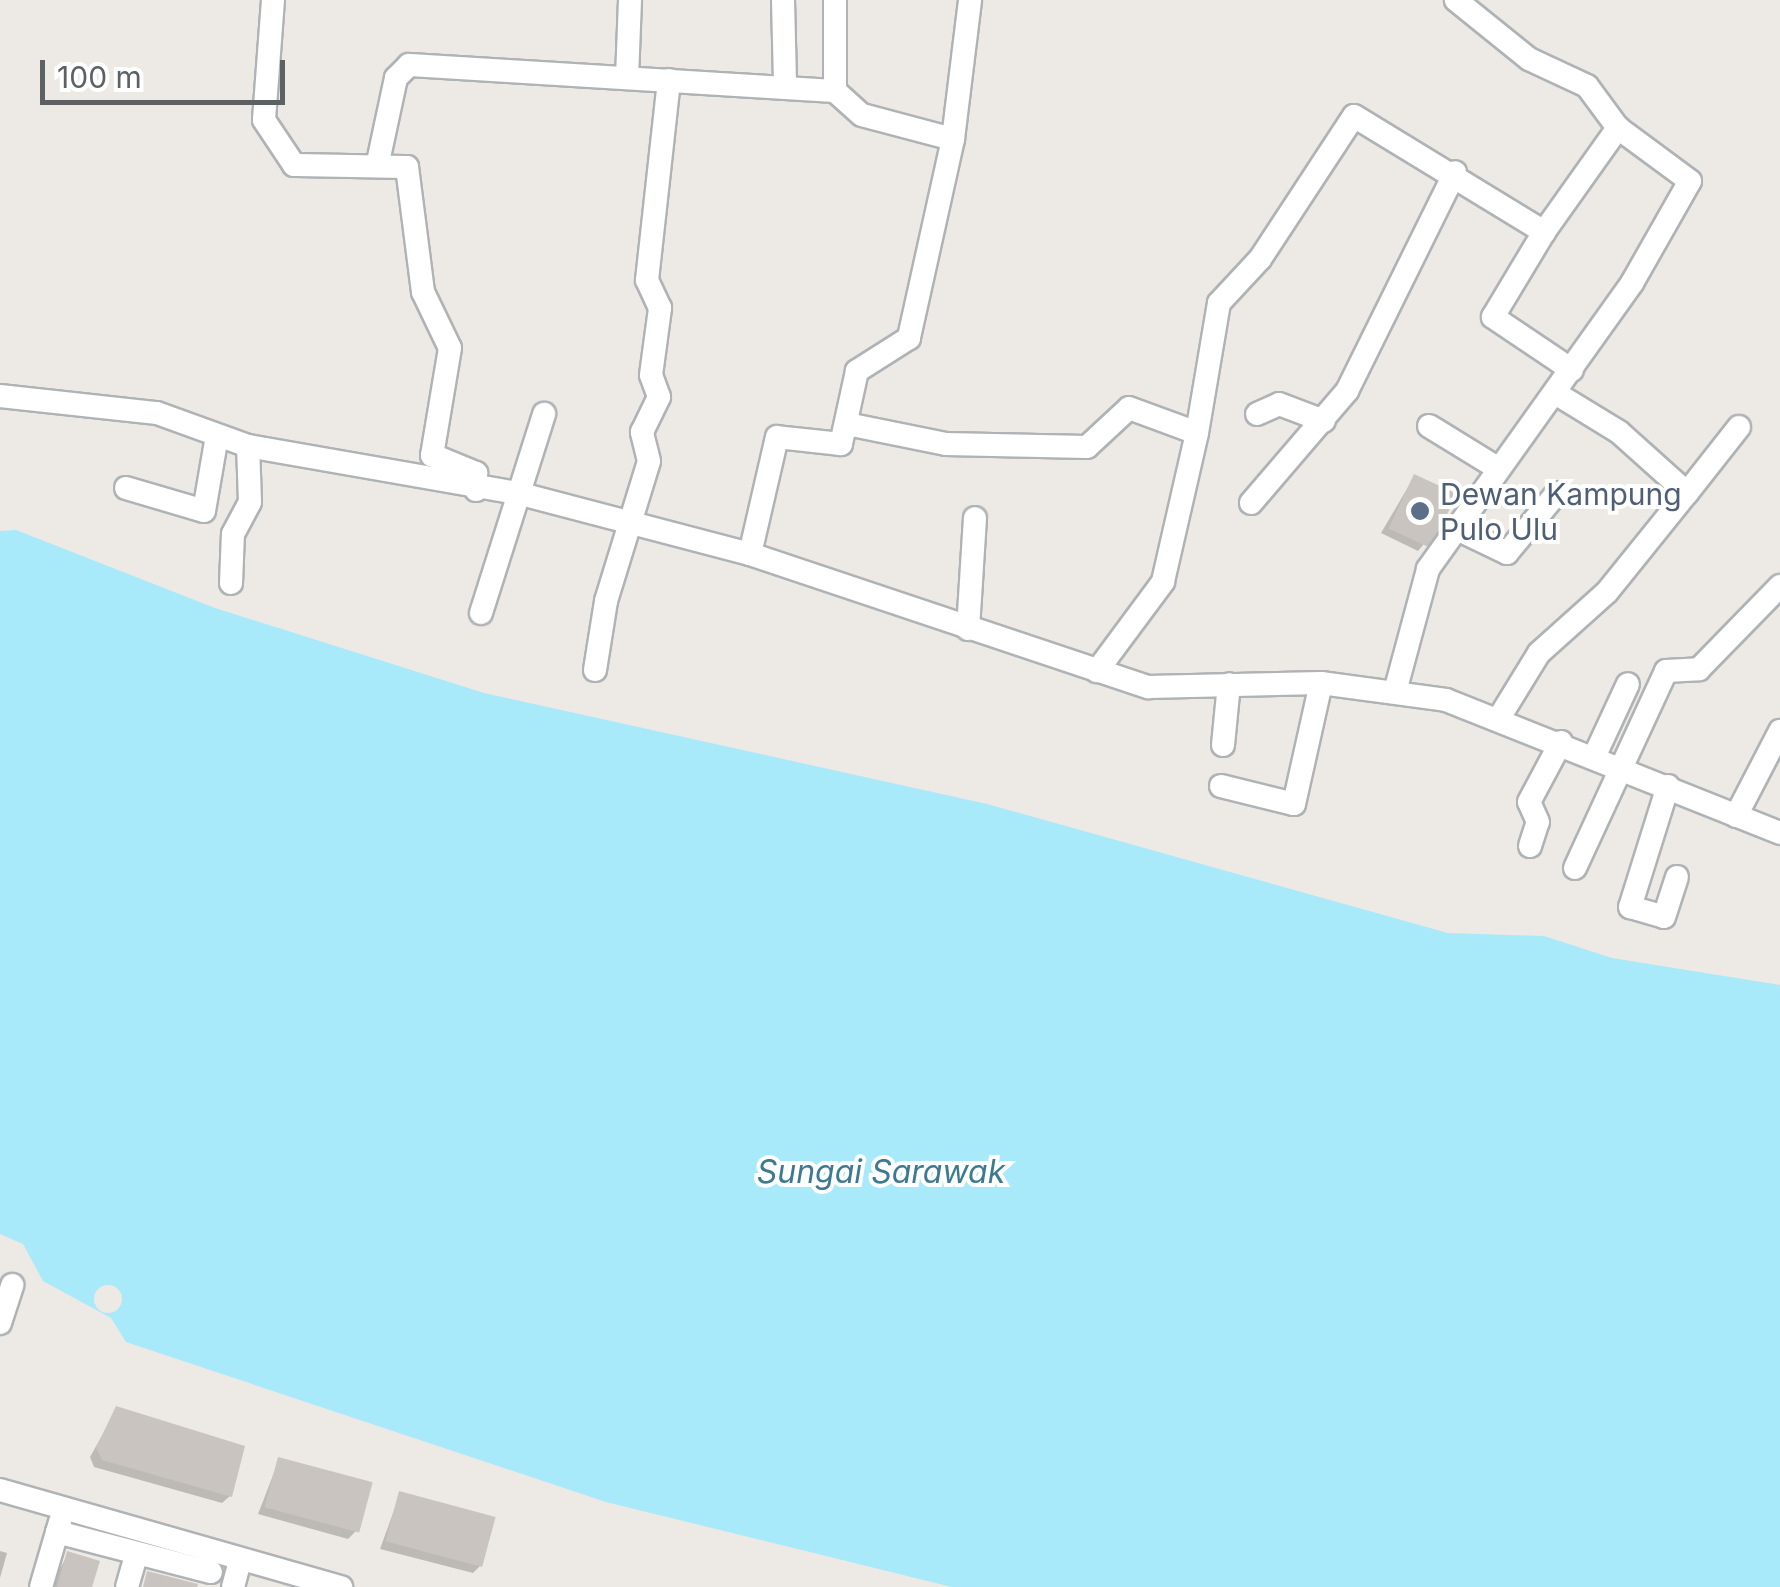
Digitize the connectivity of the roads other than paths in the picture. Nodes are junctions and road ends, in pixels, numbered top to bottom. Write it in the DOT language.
graph roads {
  1 [pos="273,0"];
  2 [pos="630,0"];
  3 [pos="783,0"];
  4 [pos="836,0"];
  5 [pos="970,0"];
  6 [pos="1456,0"];
  7 [pos="626,78"];
  8 [pos="669,80"];
  9 [pos="785,84"];
  10 [pos="835,90"];
  11 [pos="1618,128"];
  12 [pos="954,138"];
  13 [pos="378,162"];
  14 [pos="1455,172"];
  15 [pos="1544,232"];
  16 [pos="1572,370"];
  17 [pos="1555,393"];
  18 [pos="0,396"];
  19 [pos="544,414"];
  20 [pos="1257,414"];
  21 [pos="1324,421"];
  22 [pos="847,424"];
  23 [pos="1429,426"];
  24 [pos="1739,427"];
  25 [pos="1197,433"];
  26 [pos="217,436"];
  27 [pos="248,446"];
  28 [pos="1496,467"];
  29 [pos="126,488"];
  30 [pos="476,490"];
  31 [pos="1557,493"];
  32 [pos="1687,493"];
  33 [pos="518,494"];
  34 [pos="1251,503"];
  35 [pos="975,518"];
  36 [pos="628,522"];
  37 [pos="1453,526"];
  38 [pos="750,554"];
  39 [pos="231,584"];
  40 [pos="1780,586"];
  41 [pos="481,613"];
  42 [pos="968,629"];
  43 [pos="595,670"];
  44 [pos="1097,671"];
  45 [pos="1321,683"];
  46 [pos="1229,684"];
  47 [pos="1628,684"];
  48 [pos="1396,688"];
  49 [pos="1499,718"];
  50 [pos="1780,730"];
  51 [pos="1561,742"];
  52 [pos="1223,745"];
  53 [pos="1594,755"];
  54 [pos="1620,765"];
  55 [pos="1221,786"];
  56 [pos="1668,786"];
  57 [pos="1736,816"];
  58 [pos="1780,833"];
  59 [pos="1530,846"];
  60 [pos="1575,868"];
  61 [pos="1677,877"];
  62 [pos="12,1285"];
  63 [pos="0,1322"];
  64 [pos="0,1490"];
  65 [pos="64,1509"];
  66 [pos="57,1532"];
  67 [pos="137,1553"];
  68 [pos="240,1561"];
  69 [pos="211,1571"];
  70 [pos="235,1586"];
  71 [pos="41,1587"];
  72 [pos="127,1587"];
  73 [pos="341,1587"];
  1 -- 13 [label="street"];
  2 -- 7 [label="street"];
  3 -- 9 [label="street"];
  4 -- 10 [label="street"];
  5 -- 12 [label="street"];
  6 -- 11 [label="street"];
  7 -- 8 [label="street"];
  7 -- 13 [label="street"];
  8 -- 9 [label="street"];
  8 -- 36 [label="street"];
  9 -- 10 [label="street"];
  10 -- 12 [label="street"];
  11 -- 15 [label="street"];
  11 -- 16 [label="street"];
  12 -- 22 [label="street"];
  13 -- 30 [label="street"];
  14 -- 15 [label="street"];
  14 -- 21 [label="street"];
  14 -- 25 [label="street"];
  15 -- 16 [label="street"];
  16 -- 17 [label="street"];
  17 -- 28 [label="street"];
  17 -- 32 [label="street"];
  18 -- 26 [label="street"];
  19 -- 33 [label="street"];
  20 -- 21 [label="street"];
  21 -- 34 [label="street"];
  22 -- 25 [label="street"];
  22 -- 38 [label="street"];
  23 -- 28 [label="street"];
  24 -- 32 [label="street"];
  25 -- 44 [label="street"];
  26 -- 27 [label="street"];
  26 -- 29 [label="street"];
  27 -- 30 [label="street"];
  27 -- 39 [label="street"];
  28 -- 37 [label="street"];
  30 -- 33 [label="street"];
  31 -- 37 [label="street"];
  32 -- 49 [label="street"];
  33 -- 36 [label="street"];
  33 -- 41 [label="street"];
  35 -- 42 [label="street"];
  36 -- 38 [label="street"];
  36 -- 43 [label="street"];
  37 -- 48 [label="street"];
  38 -- 42 [label="street"];
  40 -- 54 [label="street"];
  42 -- 44 [label="street"];
  44 -- 46 [label="street"];
  45 -- 46 [label="street"];
  45 -- 48 [label="street"];
  45 -- 55 [label="street"];
  46 -- 52 [label="street"];
  47 -- 53 [label="street"];
  48 -- 49 [label="street"];
  49 -- 51 [label="street"];
  50 -- 57 [label="street"];
  51 -- 53 [label="street"];
  51 -- 59 [label="street"];
  53 -- 54 [label="street"];
  54 -- 56 [label="street"];
  54 -- 60 [label="street"];
  56 -- 57 [label="street"];
  56 -- 61 [label="street"];
  57 -- 58 [label="street"];
  62 -- 63 [label="street"];
  64 -- 65 [label="street"];
  65 -- 66 [label="street"];
  65 -- 69 [label="street"];
  66 -- 67 [label="street"];
  66 -- 71 [label="street"];
  67 -- 69 [label="street"];
  67 -- 72 [label="street"];
  68 -- 69 [label="street"];
  68 -- 70 [label="street"];
  68 -- 73 [label="street"];
}
